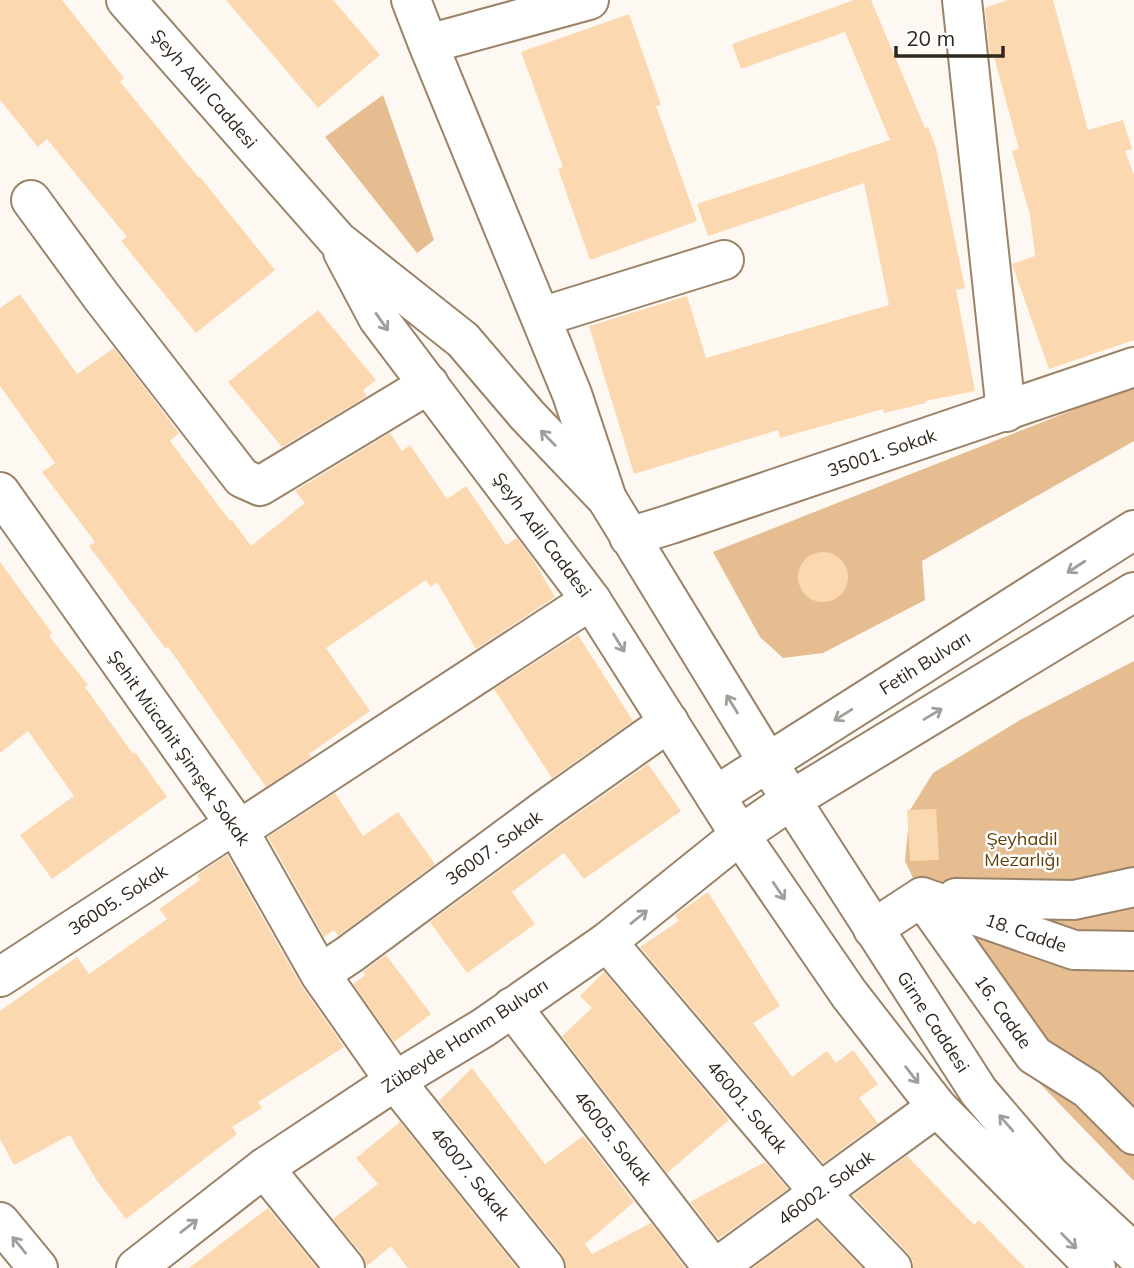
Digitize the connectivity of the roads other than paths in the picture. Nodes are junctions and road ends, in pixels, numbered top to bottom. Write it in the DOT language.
graph roads {
  1 [pos="126,0"];
  2 [pos="411,0"];
  3 [pos="589,0"];
  4 [pos="962,0"];
  5 [pos="428,44"];
  6 [pos="30,200"];
  7 [pos="338,241"];
  8 [pos="724,260"];
  9 [pos="541,317"];
  10 [pos="1134,367"];
  11 [pos="429,384"];
  12 [pos="1006,412"];
  13 [pos="0,492"];
  14 [pos="607,499"];
  15 [pos="1134,530"];
  16 [pos="629,537"];
  17 [pos="1134,592"];
  18 [pos="591,600"];
  19 [pos="668,722"];
  20 [pos="768,762"];
  21 [pos="715,796"];
  22 [pos="791,800"];
  23 [pos="237,827"];
  24 [pos="740,835"];
  25 [pos="1134,887"];
  26 [pos="922,897"];
  27 [pos="873,929"];
  28 [pos="607,942"];
  29 [pos="1134,951"];
  30 [pos="320,974"];
  31 [pos="0,976"];
  32 [pos="512,1007"];
  33 [pos="395,1081"];
  34 [pos="937,1107"];
  35 [pos="1134,1135"];
  36 [pos="264,1168"];
  37 [pos="820,1193"];
  38 [pos="0,1222"];
  39 [pos="1134,1253"];
  40 [pos="38,1268"];
  41 [pos="136,1268"];
  42 [pos="345,1268"];
  43 [pos="545,1268"];
  44 [pos="714,1268"];
  45 [pos="892,1268"];
  46 [pos="1096,1268"];
  1 -- 7 [label="street, Şeyh Adil Caddesi"];
  2 -- 5 [label="street"];
  3 -- 5 [label="street"];
  4 -- 12 [label="street"];
  5 -- 9 [label="street"];
  6 -- 11 [label="street"];
  7 -- 11 [label="street, Şeyh Adil Caddesi, one-way"];
  14 -- 7 [label="street, Şeyh Adil Caddesi, one-way"];
  8 -- 9 [label="street"];
  9 -- 14 [label="street"];
  10 -- 12 [label="street, 35001. Sokak"];
  11 -- 18 [label="street, Şeyh Adil Caddesi"];
  12 -- 16 [label="street, 35001. Sokak"];
  13 -- 23 [label="street, Şehit Mücahit Şimşek Sokak"];
  14 -- 16 [label="street, Şeyh Adil Caddesi"];
  15 -- 20 [label="street, Fetih Bulvarı, one-way"];
  20 -- 16 [label="street, Şeyh Adil Caddesi, one-way"];
  22 -- 17 [label="street, one-way"];
  18 -- 19 [label="street, Şeyh Adil Caddesi, one-way"];
  18 -- 23 [label="street, 36005. Sokak"];
  19 -- 21 [label="street, Şeyh Adil Caddesi"];
  19 -- 30 [label="street, 36007. Sokak"];
  20 -- 21 [label="street, Fetih Bulvarı"];
  20 -- 22 [label="street, Girne Caddesi"];
  21 -- 24 [label="street, Şeyh Adil Caddesi"];
  22 -- 24 [label="street, Zübeyde Hanım Bulvarı"];
  22 -- 27 [label="street, Girne Caddesi"];
  23 -- 30 [label="street, Şehit Mücahit Şimşek Sokak"];
  23 -- 31 [label="street, 36005. Sokak"];
  28 -- 24 [label="street, Zübeyde Hanım Bulvarı, one-way"];
  24 -- 34 [label="street, one-way"];
  25 -- 26 [label="street"];
  26 -- 27 [label="street"];
  26 -- 29 [label="street, 18. Cadde"];
  26 -- 35 [label="street, 16. Cadde"];
  39 -- 27 [label="street, Girne Caddesi, one-way"];
  28 -- 32 [label="street, Zübeyde Hanım Bulvarı"];
  28 -- 37 [label="street, 46001. Sokak"];
  30 -- 33 [label="street, Şehit Mücahit Şimşek Sokak"];
  32 -- 33 [label="street, Zübeyde Hanım Bulvarı"];
  32 -- 44 [label="street, 46005. Sokak"];
  33 -- 36 [label="street, Zübeyde Hanım Bulvarı"];
  33 -- 43 [label="street, 46007. Sokak"];
  34 -- 37 [label="street, 46002. Sokak"];
  34 -- 46 [label="street, one-way"];
  41 -- 36 [label="street, Zübeyde Hanım Bulvarı, one-way"];
  36 -- 42 [label="street"];
  37 -- 44 [label="street, 46002. Sokak"];
  37 -- 45 [label="street, 46001. Sokak"];
  40 -- 38 [label="street, one-way"];
}
